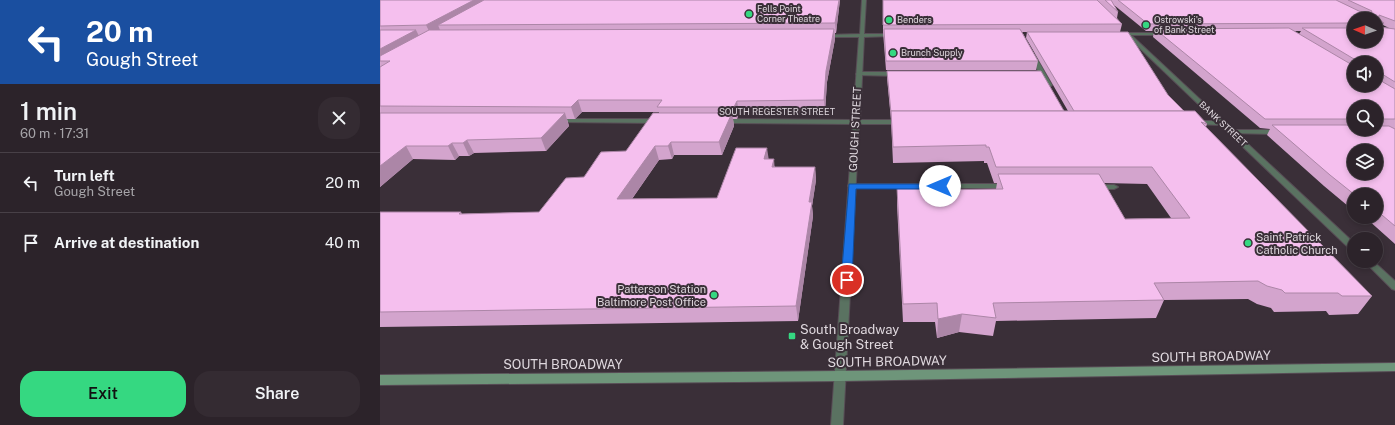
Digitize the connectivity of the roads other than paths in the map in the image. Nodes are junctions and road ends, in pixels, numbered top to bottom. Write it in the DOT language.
graph roads {
  1 [pos="864,0"];
  2 [pos="1121,28"];
  3 [pos="1115,34"];
  4 [pos="1127,34"];
  5 [pos="1168,34"];
  6 [pos="899,35"];
  7 [pos="816,36"];
  8 [pos="861,36"];
  9 [pos="1028,48"];
  10 [pos="859,74"];
  11 [pos="905,74"];
  12 [pos="1035,74"];
  13 [pos="1043,74"];
  14 [pos="1051,88"];
  15 [pos="664,121"];
  16 [pos="719,121"];
  17 [pos="856,121"];
  18 [pos="554,122"];
  19 [pos="913,122"];
  20 [pos="1191,123"];
  21 [pos="1222,123"];
  22 [pos="1232,132"];
  23 [pos="1283,132"];
  24 [pos="852,186"];
  25 [pos="1019,186"];
  26 [pos="1091,187"];
  27 [pos="1114,187"];
  28 [pos="1347,241"];
  29 [pos="1375,268"];
  30 [pos="1395,287"];
  31 [pos="1395,367"];
  32 [pos="841,376"];
  33 [pos="380,380"];
  34 [pos="838,425"];
  1 -- 8 [label="street, GOUGH STREET"];
  2 -- 4 [label="street, BANK STREET"];
  3 -- 4 [label="street"];
  4 -- 5 [label="street"];
  4 -- 21 [label="street, BANK STREET"];
  6 -- 8 [label="street"];
  7 -- 8 [label="street"];
  8 -- 10 [label="street, GOUGH STREET"];
  9 -- 13 [label="street"];
  10 -- 11 [label="street"];
  10 -- 17 [label="street, GOUGH STREET"];
  12 -- 13 [label="street"];
  13 -- 14 [label="street"];
  15 -- 18 [label="street"];
  16 -- 17 [label="street, SOUTH REGESTER STREET"];
  17 -- 19 [label="street, SOUTH REGESTER STREET"];
  17 -- 24 [label="street, GOUGH STREET"];
  20 -- 21 [label="street"];
  21 -- 22 [label="street, BANK STREET"];
  22 -- 23 [label="street"];
  22 -- 28 [label="street, BANK STREET"];
  24 -- 25 [label="street"];
  24 -- 32 [label="street, GOUGH STREET"];
  26 -- 27 [label="street"];
  29 -- 30 [label="street"];
  31 -- 32 [label="main road, SOUTH BROADWAY"];
  32 -- 33 [label="main road, SOUTH BROADWAY"];
  32 -- 34 [label="street, GOUGH STREET"];
}
